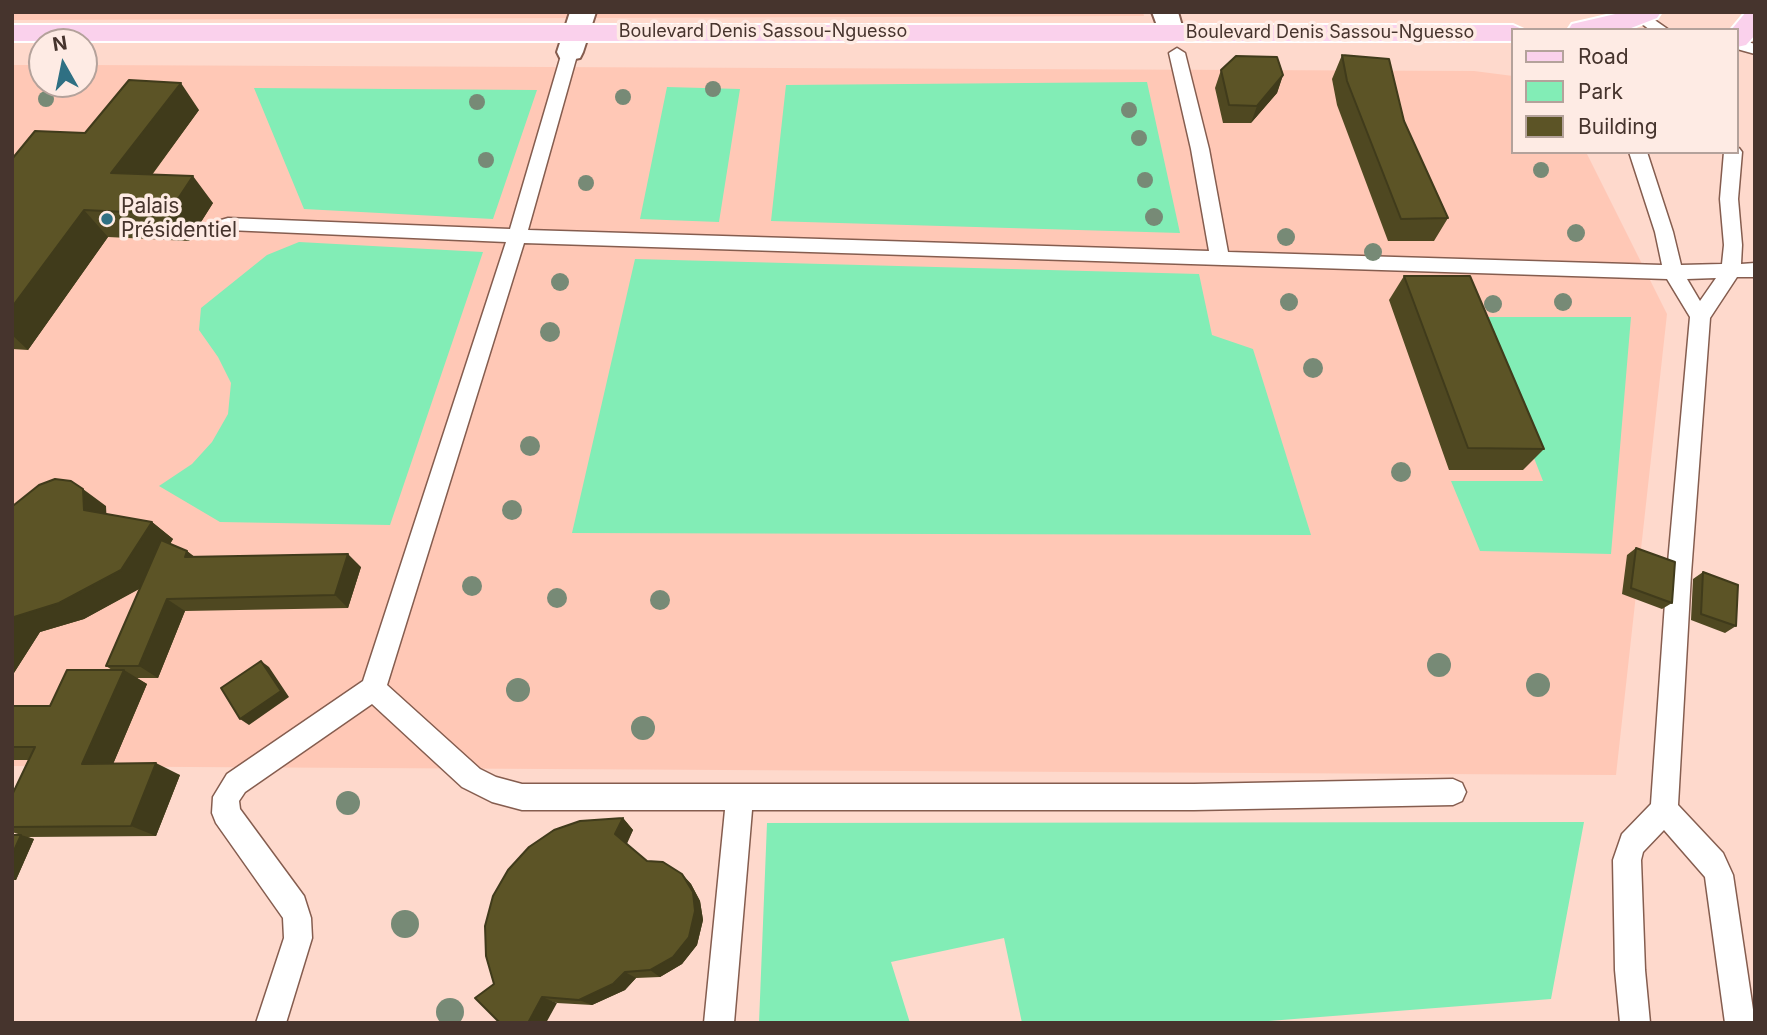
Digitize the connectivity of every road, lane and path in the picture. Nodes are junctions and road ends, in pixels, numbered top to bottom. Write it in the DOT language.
graph roads {
  1 [pos="1755,18"];
  2 [pos="1650,20"];
  3 [pos="1595,28"];
  4 [pos="577,32"];
  5 [pos="12,33"];
  6 [pos="1171,33"];
  7 [pos="1512,33"];
  8 [pos="1739,37"];
  9 [pos="98,50"];
  10 [pos="1503,59"];
  11 [pos="1639,154"];
  12 [pos="1733,154"];
  13 [pos="228,225"];
  14 [pos="517,236"];
  15 [pos="1220,258"];
  16 [pos="1755,270"];
  17 [pos="1731,271"];
  18 [pos="1673,272"];
  19 [pos="1700,317"];
  20 [pos="373,689"];
  21 [pos="1453,792"];
  22 [pos="740,795"];
  23 [pos="1664,810"];
  24 [pos="271,1023"];
  25 [pos="719,1023"];
  26 [pos="1636,1023"];
  27 [pos="1740,1023"];
  1 -- 8 [label="main road"];
  2 -- 3 [label="main road"];
  4 -- 5 [label="main road, Boulevard Denis Sassou-Nguesso"];
  4 -- 6 [label="main road, Boulevard Denis Sassou-Nguesso"];
  4 -- 9 [label="main road, Boulevard Denis Sassou-Nguesso"];
  4 -- 14 [label="lane"];
  6 -- 7 [label="main road, Boulevard Denis Sassou-Nguesso"];
  6 -- 10 [label="main road, Boulevard Denis Sassou-Nguesso"];
  6 -- 15 [label="lane"];
  11 -- 18 [label="lane"];
  12 -- 17 [label="lane"];
  13 -- 14 [label="lane"];
  14 -- 15 [label="lane"];
  14 -- 20 [label="lane"];
  15 -- 18 [label="lane"];
  16 -- 17 [label="lane"];
  17 -- 18 [label="lane"];
  17 -- 19 [label="lane"];
  18 -- 19 [label="lane"];
  19 -- 23 [label="lane"];
  20 -- 22 [label="lane"];
  20 -- 24 [label="lane"];
  21 -- 22 [label="lane"];
  22 -- 25 [label="lane"];
  23 -- 26 [label="lane"];
  23 -- 27 [label="lane"];
}
